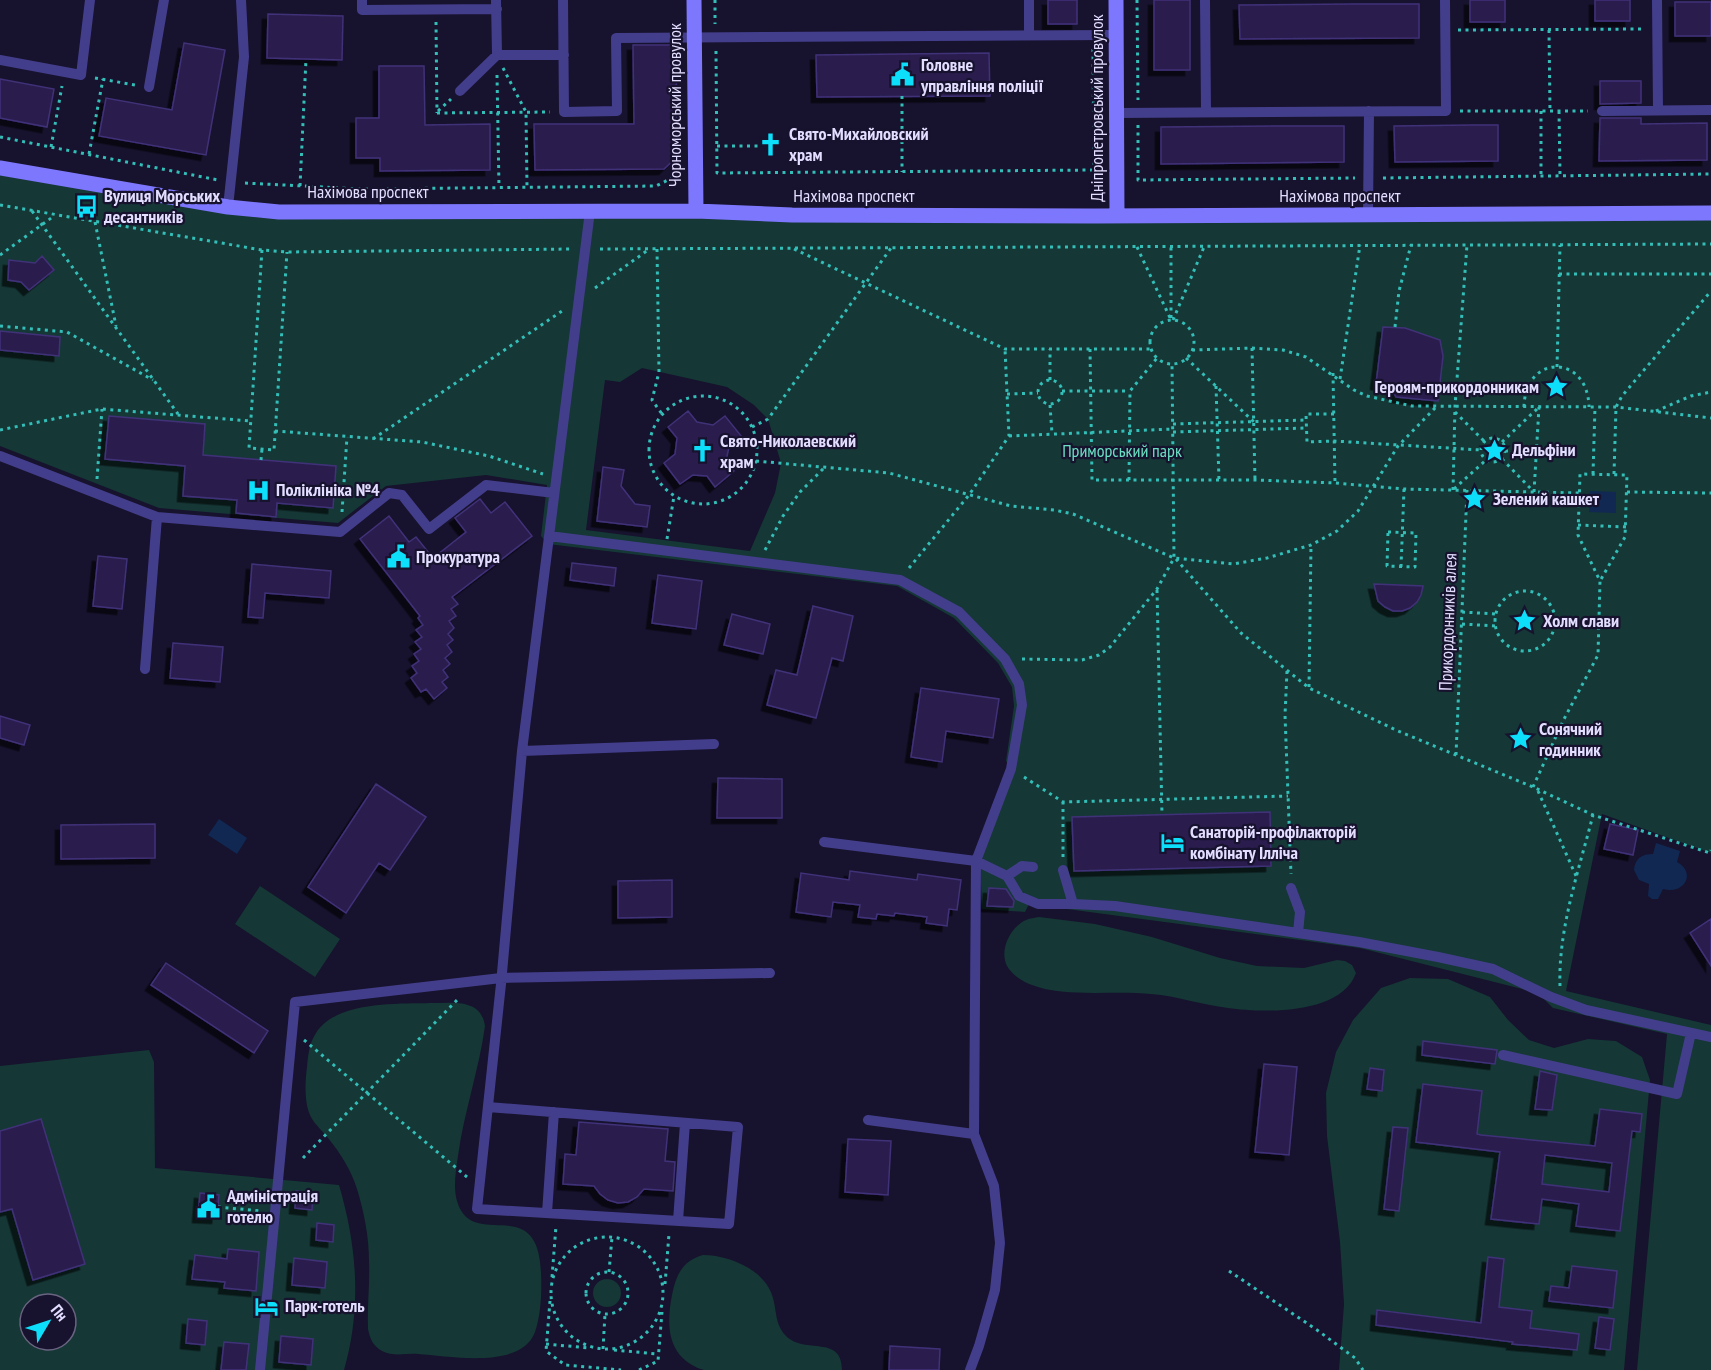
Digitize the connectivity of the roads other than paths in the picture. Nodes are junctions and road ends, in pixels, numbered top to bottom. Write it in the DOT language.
graph roads {
  1 [pos="90,0"];
  2 [pos="164,0"];
  3 [pos="241,0"];
  4 [pos="362,0"];
  5 [pos="563,0"];
  6 [pos="694,0"];
  7 [pos="1029,0"];
  8 [pos="1116,0"];
  9 [pos="1205,0"];
  10 [pos="1445,0"];
  11 [pos="1657,0"];
  12 [pos="436,5"];
  13 [pos="496,5"];
  14 [pos="1029,35"];
  15 [pos="1116,35"];
  16 [pos="694,38"];
  17 [pos="564,55"];
  18 [pos="497,56"];
  19 [pos="0,60"];
  20 [pos="149,87"];
  21 [pos="460,91"];
  22 [pos="1658,110"];
  23 [pos="1711,110"];
  24 [pos="1369,111"];
  25 [pos="1602,111"];
  26 [pos="1206,112"];
  27 [pos="1117,113"];
  28 [pos="0,168"];
  29 [pos="228,207"];
  30 [pos="590,211"];
  31 [pos="696,211"];
  32 [pos="1711,213"];
  33 [pos="1368,215"];
  34 [pos="1117,216"];
  35 [pos="0,456"];
  36 [pos="554,493"];
  37 [pos="157,517"];
  38 [pos="549,536"];
  39 [pos="145,669"];
  40 [pos="714,744"];
  41 [pos="522,751"];
  42 [pos="824,842"];
  43 [pos="976,861"];
  44 [pos="1033,867"];
  45 [pos="1063,870"];
  46 [pos="1007,876"];
  47 [pos="1292,888"];
  48 [pos="1073,904"];
  49 [pos="1298,933"];
  50 [pos="770,973"];
  51 [pos="501,978"];
  52 [pos="1690,1033"];
  53 [pos="1711,1037"];
  54 [pos="1503,1055"];
  55 [pos="488,1107"];
  56 [pos="554,1112"];
  57 [pos="868,1120"];
  58 [pos="685,1122"];
  59 [pos="974,1134"];
  60 [pos="552,1214"];
  61 [pos="674,1221"];
  62 [pos="260,1370"];
  63 [pos="970,1370"];
  1 -- 19 [label="lane"];
  2 -- 20 [label="lane"];
  3 -- 29 [label="lane"];
  4 -- 12 [label="lane"];
  5 -- 17 [label="lane"];
  6 -- 16 [label="main road, Чорноморський провулок"];
  7 -- 14 [label="lane"];
  8 -- 15 [label="main road, Дніпропетровський провулок"];
  9 -- 26 [label="lane"];
  10 -- 24 [label="lane"];
  11 -- 22 [label="lane"];
  12 -- 13 [label="lane"];
  13 -- 18 [label="lane"];
  14 -- 15 [label="lane"];
  14 -- 16 [label="lane"];
  15 -- 27 [label="main road, Дніпропетровський провулок"];
  16 -- 17 [label="lane"];
  16 -- 31 [label="main road, Чорноморський провулок"];
  17 -- 18 [label="lane"];
  18 -- 21 [label="lane"];
  22 -- 23 [label="lane"];
  22 -- 25 [label="lane"];
  24 -- 26 [label="lane"];
  24 -- 33 [label="lane"];
  26 -- 27 [label="lane"];
  27 -- 34 [label="main road, Дніпропетровський провулок"];
  28 -- 29 [label="main road, Нахімова проспект"];
  29 -- 30 [label="main road, Нахімова проспект"];
  30 -- 31 [label="main road, Нахімова проспект"];
  30 -- 36 [label="lane"];
  31 -- 34 [label="main road, Нахімова проспект"];
  32 -- 33 [label="main road, Нахімова проспект"];
  33 -- 34 [label="main road, Нахімова проспект"];
  35 -- 37 [label="lane"];
  36 -- 37 [label="lane"];
  36 -- 38 [label="lane"];
  37 -- 39 [label="lane"];
  38 -- 41 [label="lane"];
  38 -- 43 [label="lane"];
  40 -- 41 [label="lane"];
  41 -- 51 [label="lane"];
  42 -- 43 [label="lane"];
  43 -- 46 [label="lane"];
  43 -- 59 [label="lane"];
  44 -- 46 [label="lane"];
  45 -- 48 [label="lane"];
  46 -- 48 [label="lane"];
  47 -- 49 [label="lane"];
  48 -- 49 [label="lane"];
  49 -- 52 [label="lane"];
  50 -- 51 [label="lane"];
  51 -- 55 [label="lane"];
  51 -- 62 [label="lane"];
  52 -- 53 [label="lane"];
  52 -- 54 [label="lane"];
  55 -- 56 [label="lane"];
  55 -- 60 [label="lane"];
  56 -- 58 [label="lane"];
  56 -- 60 [label="lane"];
  57 -- 59 [label="lane"];
  58 -- 61 [label="lane"];
  58 -- 61 [label="lane"];
  59 -- 63 [label="lane"];
  60 -- 61 [label="lane"];
}
